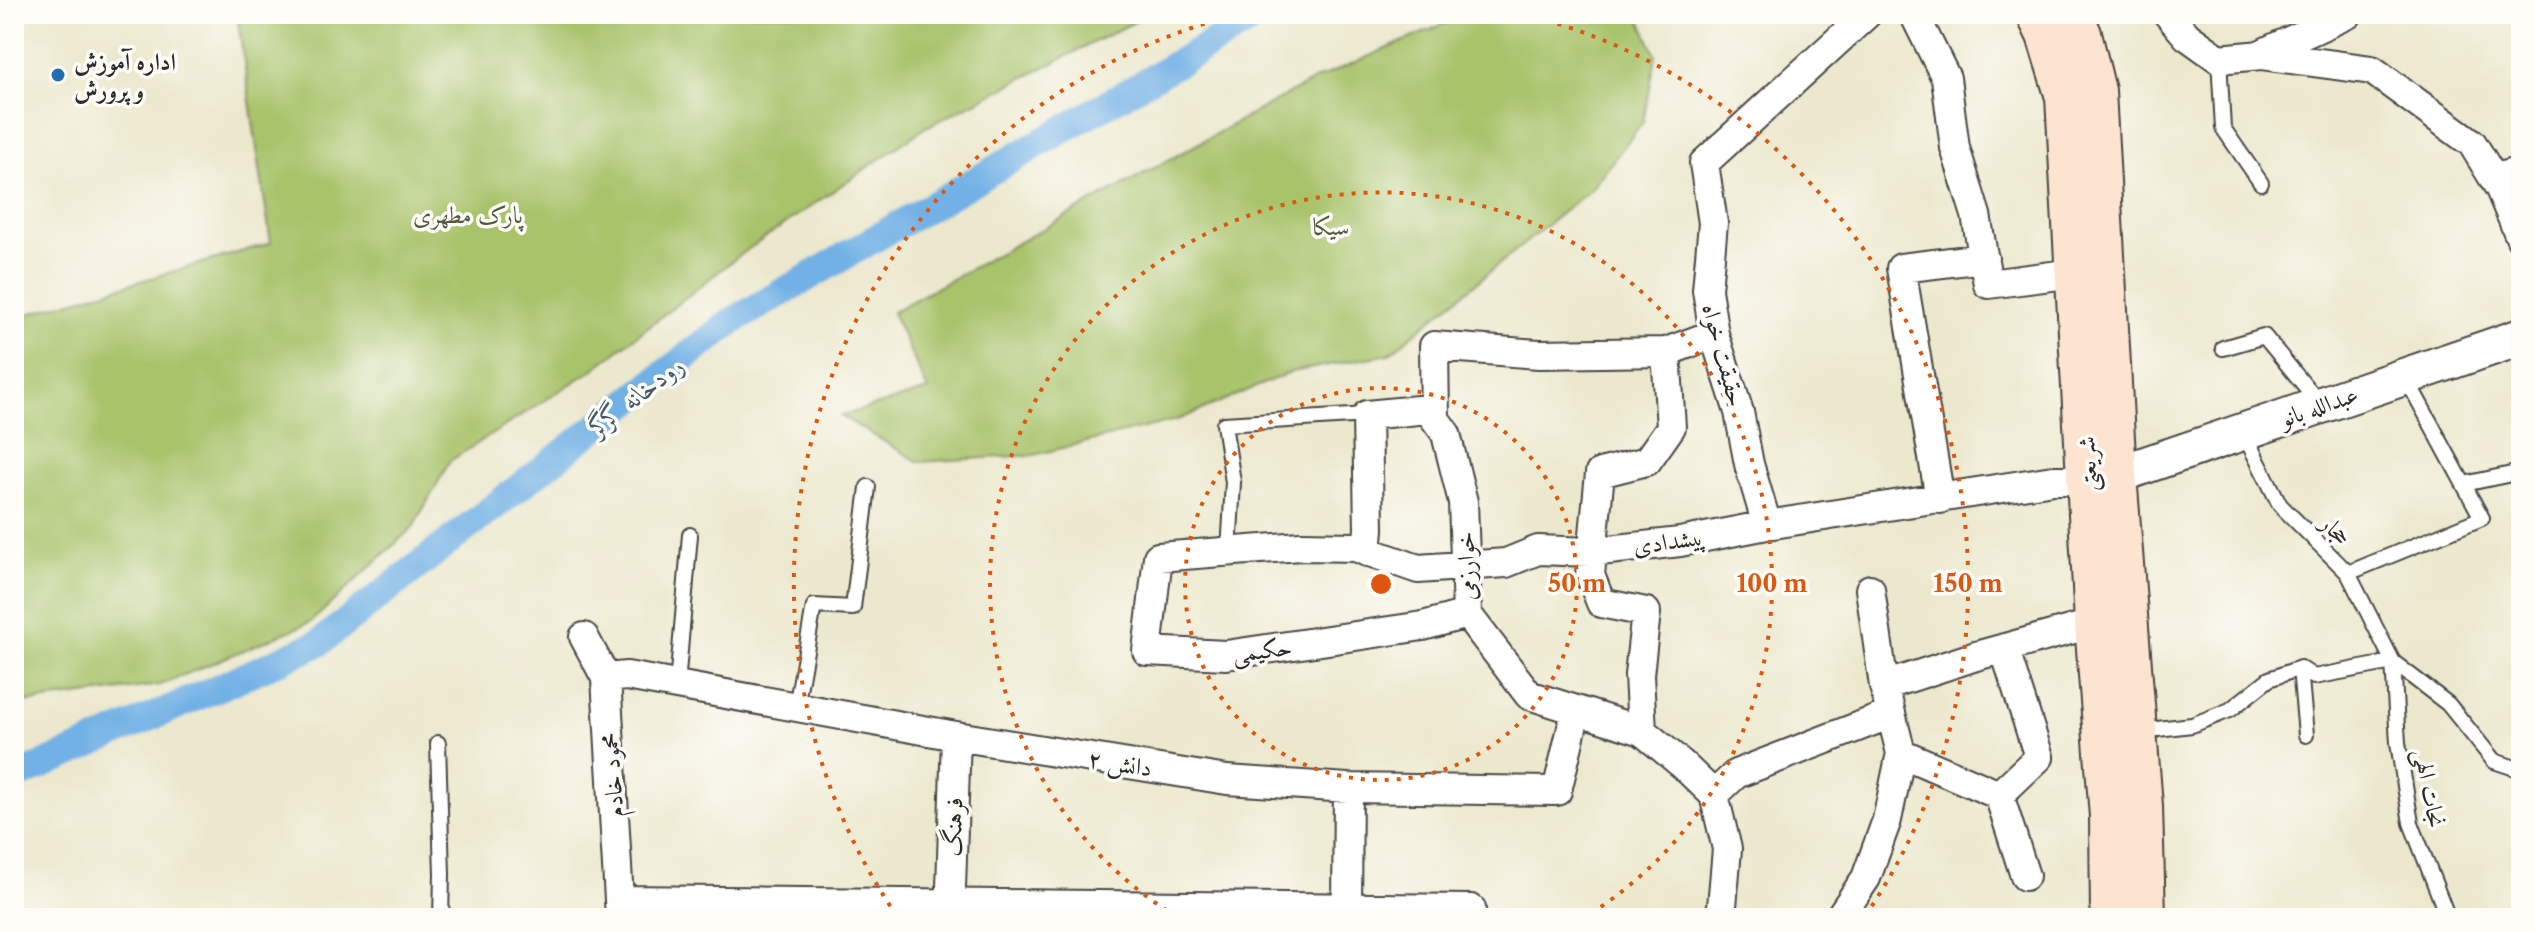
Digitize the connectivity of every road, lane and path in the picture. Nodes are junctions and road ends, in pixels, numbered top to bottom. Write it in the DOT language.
graph roads {
  1 [pos="1867,14"];
  2 [pos="1914,14"];
  3 [pos="2037,14"];
  4 [pos="2072,14"];
  5 [pos="2168,14"];
  6 [pos="2348,14"];
  7 [pos="2261,55"];
  8 [pos="2219,59"];
  9 [pos="2521,164"];
  10 [pos="2490,172"];
  11 [pos="2261,183"];
  12 [pos="2521,239"];
  13 [pos="1984,258"];
  14 [pos="2075,273"];
  15 [pos="1714,334"];
  16 [pos="2521,337"];
  17 [pos="2223,348"];
  18 [pos="1666,352"];
  19 [pos="2405,376"];
  20 [pos="2321,405"];
  21 [pos="1367,415"];
  22 [pos="1435,419"];
  23 [pos="2243,432"];
  24 [pos="2521,472"];
  25 [pos="2102,477"];
  26 [pos="2464,484"];
  27 [pos="868,487"];
  28 [pos="1940,499"];
  29 [pos="1767,525"];
  30 [pos="690,535"];
  31 [pos="1229,552"];
  32 [pos="1367,552"];
  33 [pos="1591,552"];
  34 [pos="1158,557"];
  35 [pos="1467,566"];
  36 [pos="2348,573"];
  37 [pos="1870,589"];
  38 [pos="1467,614"];
  39 [pos="2095,623"];
  40 [pos="584,637"];
  41 [pos="2004,648"];
  42 [pos="2393,662"];
  43 [pos="2300,668"];
  44 [pos="606,678"];
  45 [pos="677,685"];
  46 [pos="1884,686"];
  47 [pos="796,707"];
  48 [pos="1576,711"];
  49 [pos="1891,714"];
  50 [pos="1642,731"];
  51 [pos="2137,731"];
  52 [pos="2306,735"];
  53 [pos="956,736"];
  54 [pos="438,743"];
  55 [pos="1901,753"];
  56 [pos="2521,770"];
  57 [pos="1348,788"];
  58 [pos="1714,795"];
  59 [pos="1999,795"];
  60 [pos="2025,876"];
  61 [pos="1347,907"];
  62 [pos="620,909"];
  63 [pos="1471,909"];
  64 [pos="950,911"];
  65 [pos="441,918"];
  66 [pos="1721,918"];
  67 [pos="1839,918"];
  68 [pos="2111,918"];
  69 [pos="2145,918"];
  70 [pos="2448,918"];
  1 -- 15 [label="street, حقیقت خواه"];
  2 -- 13 [label="street"];
  3 -- 14 [label="main road, شریعتی"];
  4 -- 25 [label="main road, شریعتی"];
  5 -- 8 [label="street"];
  6 -- 7 [label="street"];
  7 -- 8 [label="street"];
  7 -- 10 [label="street"];
  8 -- 11 [label="lane"];
  9 -- 10 [label="lane"];
  10 -- 12 [label="street"];
  13 -- 14 [label="street"];
  13 -- 28 [label="street"];
  14 -- 25 [label="main road, شریعتی"];
  15 -- 18 [label="street"];
  15 -- 29 [label="street, حقیقت خواه"];
  16 -- 19 [label="street, عبدالله بانو"];
  17 -- 20 [label="lane"];
  18 -- 22 [label="street"];
  18 -- 33 [label="street"];
  19 -- 20 [label="street, عبدالله بانو"];
  19 -- 26 [label="lane"];
  20 -- 23 [label="street, عبدالله بانو"];
  21 -- 22 [label="street"];
  21 -- 31 [label="lane"];
  21 -- 32 [label="street"];
  22 -- 35 [label="street, خوارزمی"];
  23 -- 25 [label="street, عبدالله بانو"];
  23 -- 36 [label="lane, حجار"];
  24 -- 26 [label="lane"];
  25 -- 28 [label="street, پیشدادی"];
  25 -- 39 [label="main road, شریعتی"];
  25 -- 51 [label="main road, شریعتی"];
  26 -- 36 [label="lane"];
  27 -- 47 [label="lane"];
  28 -- 29 [label="street, پیشدادی"];
  29 -- 33 [label="street, پیشدادی"];
  30 -- 45 [label="lane"];
  31 -- 32 [label="street, پیشدادی"];
  31 -- 34 [label="street, پیشدادی"];
  32 -- 35 [label="street, پیشدادی"];
  33 -- 35 [label="street, پیشدادی"];
  33 -- 50 [label="street"];
  34 -- 38 [label="street, حکیمی"];
  35 -- 38 [label="street, خوارزمی"];
  36 -- 42 [label="lane, حجار"];
  37 -- 46 [label="street"];
  38 -- 48 [label="street, خوارزمی"];
  39 -- 41 [label="street"];
  39 -- 68 [label="main road, شریعتی"];
  40 -- 44 [label="street, محمود خادم"];
  41 -- 46 [label="street"];
  41 -- 59 [label="street"];
  42 -- 43 [label="lane"];
  42 -- 56 [label="lane"];
  42 -- 70 [label="lane, نجات الهی"];
  43 -- 51 [label="lane"];
  43 -- 52 [label="lane"];
  44 -- 45 [label="street, دانش ۲"];
  44 -- 62 [label="street, محمود خادم"];
  45 -- 47 [label="street, دانش ۲"];
  46 -- 49 [label="street"];
  47 -- 53 [label="street, دانش ۲"];
  48 -- 50 [label="street, خوارزمی"];
  48 -- 57 [label="street, دانش ۲"];
  49 -- 55 [label="street"];
  49 -- 58 [label="street"];
  50 -- 58 [label="street"];
  51 -- 69 [label="main road, شریعتی"];
  53 -- 57 [label="street, دانش ۲"];
  53 -- 64 [label="street, فرهنگ"];
  54 -- 65 [label="lane"];
  55 -- 59 [label="street"];
  55 -- 67 [label="street"];
  57 -- 61 [label="street"];
  58 -- 66 [label="street"];
  59 -- 60 [label="street"];
  61 -- 63 [label="street"];
  61 -- 64 [label="street"];
  62 -- 64 [label="street"];
}
